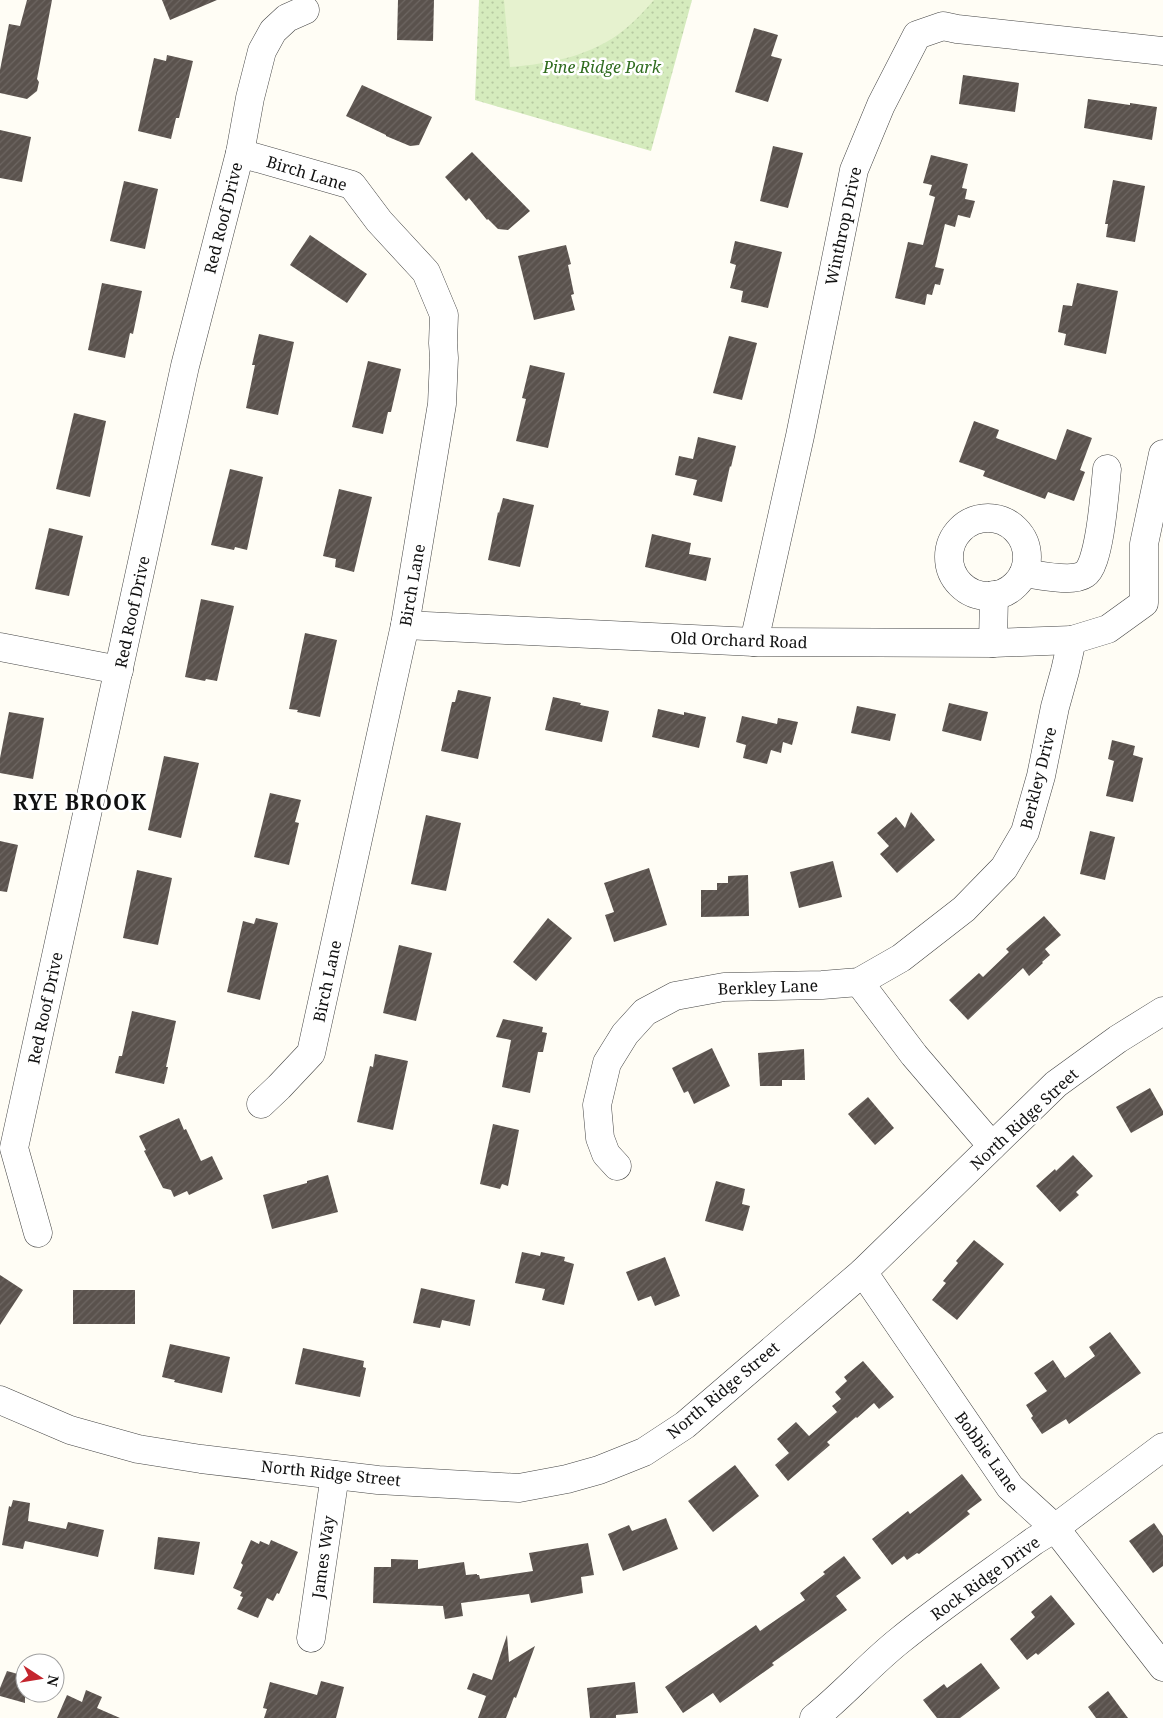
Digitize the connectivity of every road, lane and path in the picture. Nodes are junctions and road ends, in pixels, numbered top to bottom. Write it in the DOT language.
graph roads {
  1 [pos="305,10"];
  2 [pos="1163,51"];
  3 [pos="240,153"];
  4 [pos="1163,454"];
  5 [pos="1107,469"];
  6 [pos="1024,573"];
  7 [pos="994,595"];
  8 [pos="1153,596"];
  9 [pos="405,625"];
  10 [pos="1072,640"];
  11 [pos="754,642"];
  12 [pos="993,643"];
  13 [pos="0,647"];
  14 [pos="119,670"];
  15 [pos="859,982"];
  16 [pos="1163,1011"];
  17 [pos="261,1104"];
  18 [pos="992,1146"];
  19 [pos="617,1166"];
  20 [pos="38,1234"];
  21 [pos="862,1272"];
  22 [pos="0,1400"];
  23 [pos="1163,1447"];
  24 [pos="335,1475"];
  25 [pos="1055,1528"];
  26 [pos="311,1638"];
  27 [pos="1163,1667"];
  28 [pos="814,1718"];
  1 -- 3 [label="street, Red Roof Drive"];
  2 -- 11 [label="street, Winthrop Drive"];
  3 -- 9 [label="street, Birch Lane"];
  3 -- 14 [label="street, Red Roof Drive"];
  4 -- 8 [label="street"];
  5 -- 6 [label="street"];
  6 -- 7 [label="street"];
  6 -- 7 [label="street"];
  7 -- 12 [label="street"];
  8 -- 10 [label="street"];
  9 -- 11 [label="street, Old Orchard Road"];
  9 -- 17 [label="street, Birch Lane"];
  10 -- 12 [label="street, Old Orchard Road"];
  10 -- 15 [label="street, Berkley Drive"];
  11 -- 12 [label="street, Old Orchard Road"];
  13 -- 14 [label="street"];
  14 -- 20 [label="street, Red Roof Drive"];
  15 -- 18 [label="street"];
  15 -- 19 [label="street, Berkley Lane"];
  16 -- 18 [label="street, North Ridge Street"];
  18 -- 21 [label="street, North Ridge Street"];
  21 -- 24 [label="street, North Ridge Street"];
  21 -- 25 [label="street, Bobbie Lane"];
  22 -- 24 [label="street, North Ridge Street"];
  23 -- 25 [label="street, Rock Ridge Drive"];
  24 -- 26 [label="street, James Way"];
  25 -- 27 [label="street, Bobbie Lane"];
  25 -- 28 [label="street, Rock Ridge Drive"];
}
